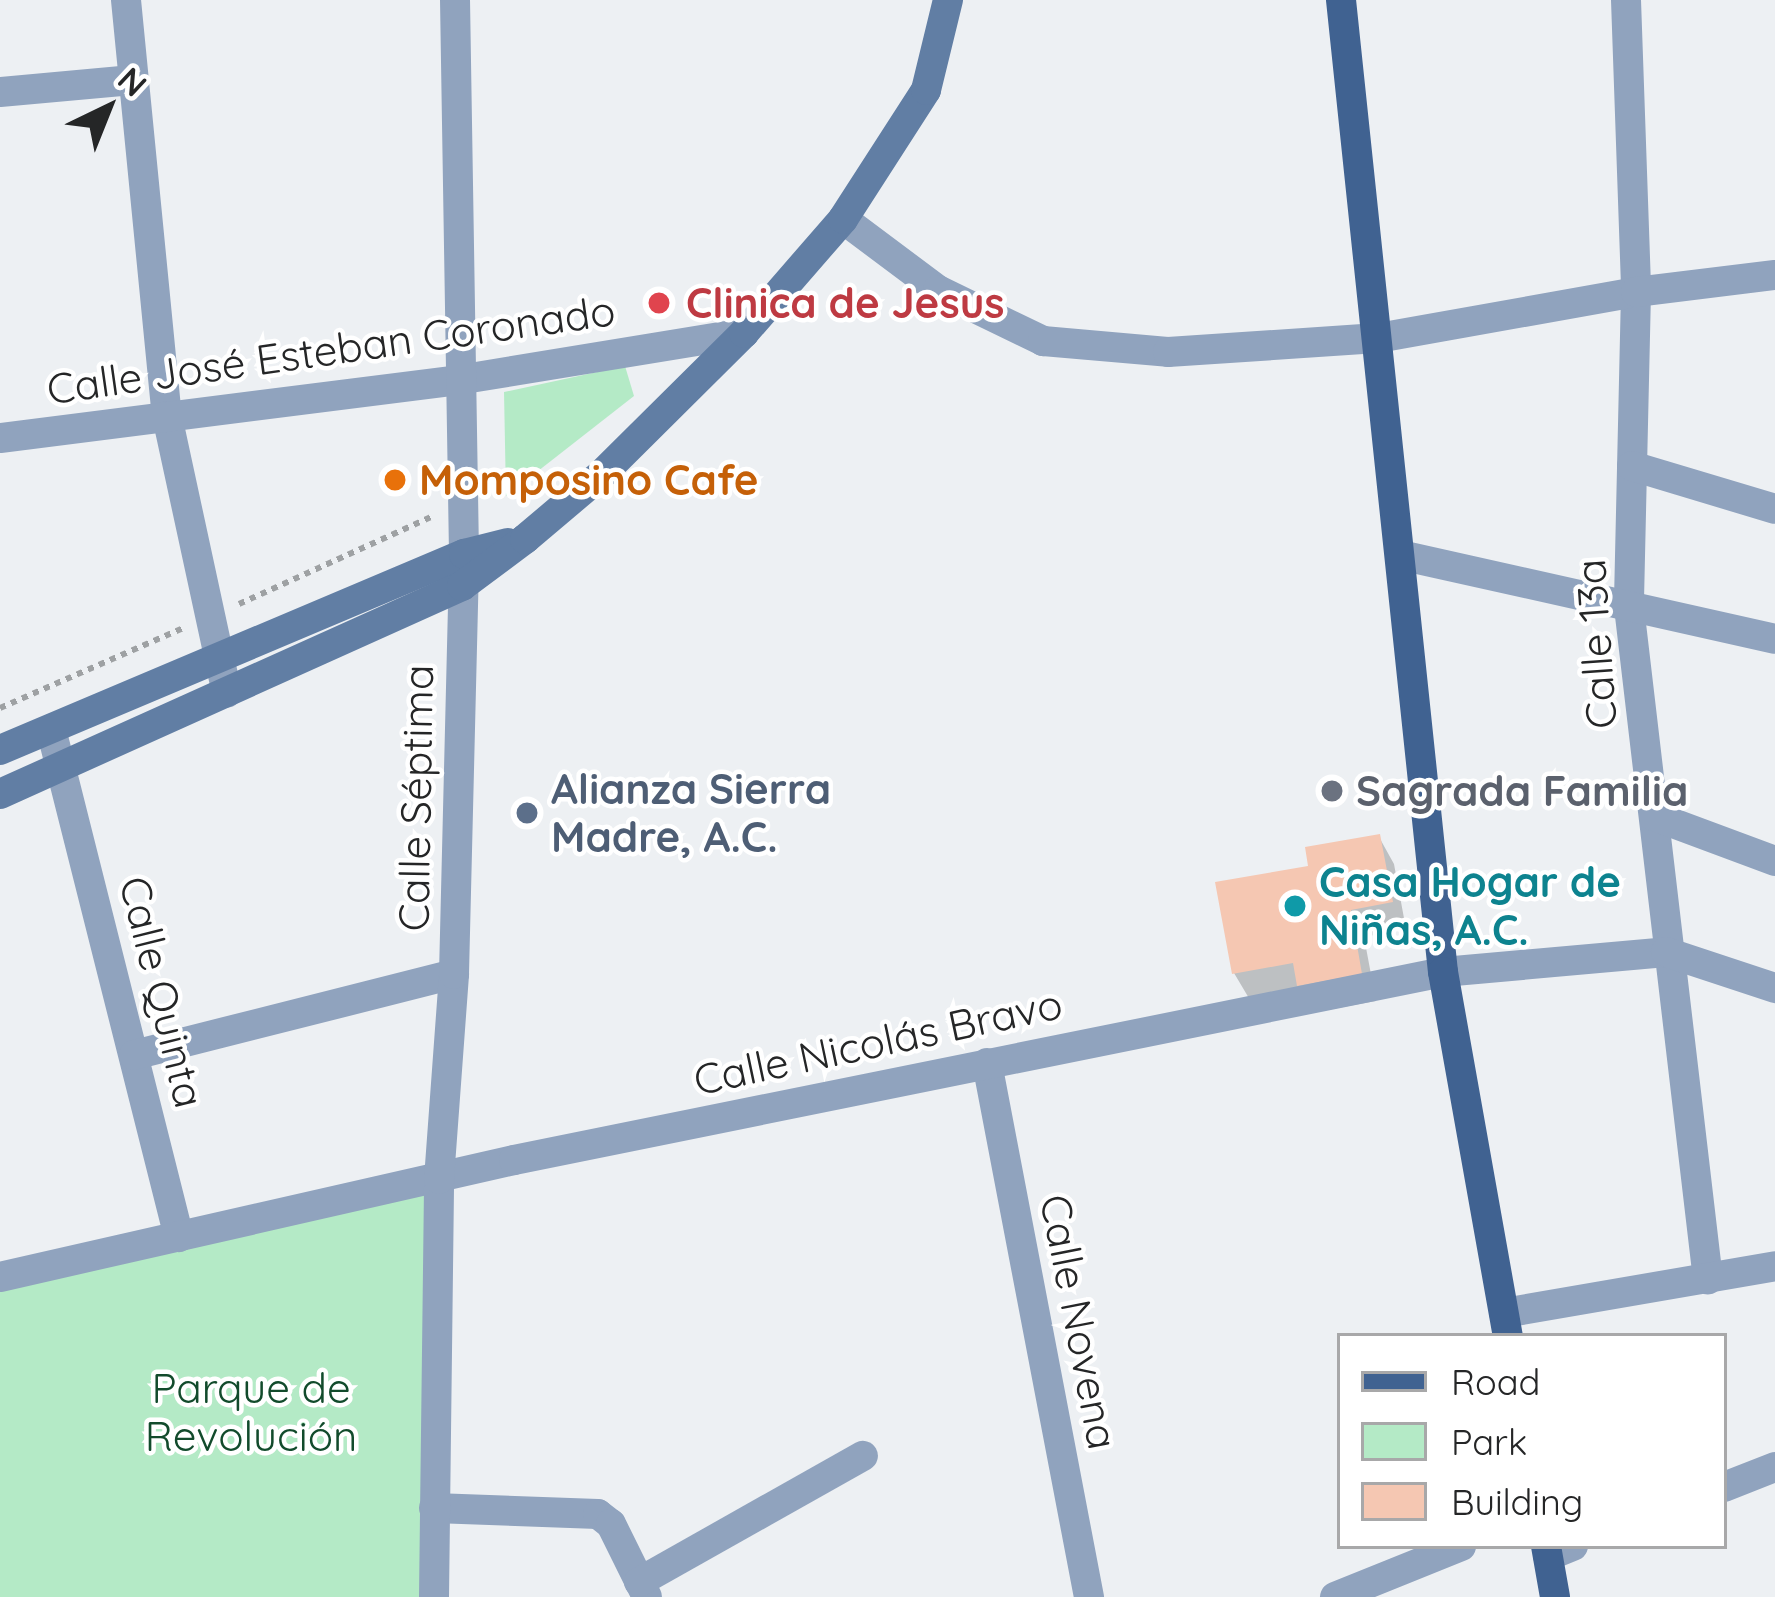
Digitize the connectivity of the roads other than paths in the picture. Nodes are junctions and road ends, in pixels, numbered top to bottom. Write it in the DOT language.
graph roads {
  1 [pos="126,0"];
  2 [pos="455,0"];
  3 [pos="948,0"];
  4 [pos="1341,0"];
  5 [pos="1626,0"];
  6 [pos="132,80"];
  7 [pos="0,92"];
  8 [pos="844,219"];
  9 [pos="1775,275"];
  10 [pos="1636,292"];
  11 [pos="744,333"];
  12 [pos="1378,338"];
  13 [pos="464,379"];
  14 [pos="167,416"];
  15 [pos="0,438"];
  16 [pos="1632,466"];
  17 [pos="1775,509"];
  18 [pos="525,539"];
  19 [pos="464,554"];
  20 [pos="1400,555"];
  21 [pos="462,586"];
  22 [pos="1629,607"];
  23 [pos="1775,639"];
  24 [pos="220,655"];
  25 [pos="227,693"];
  26 [pos="51,729"];
  27 [pos="0,750"];
  28 [pos="62,768"];
  29 [pos="0,794"];
  30 [pos="1654,815"];
  31 [pos="1775,861"];
  32 [pos="1666,952"];
  33 [pos="1443,972"];
  34 [pos="454,974"];
  35 [pos="1775,988"];
  36 [pos="134,1055"];
  37 [pos="987,1064"];
  38 [pos="439,1179"];
  39 [pos="179,1237"];
  40 [pos="1775,1266"];
  41 [pos="0,1277"];
  42 [pos="1708,1279"];
  43 [pos="1506,1324"];
  44 [pos="863,1456"];
  45 [pos="1775,1467"];
  46 [pos="1727,1486"];
  47 [pos="434,1508"];
  48 [pos="1454,1549"];
  49 [pos="1555,1549"];
  50 [pos="643,1590"];
  51 [pos="434,1597"];
  52 [pos="1089,1597"];
  53 [pos="1335,1597"];
  54 [pos="1555,1597"];
  1 -- 6 [label="street"];
  2 -- 13 [label="street, Calle Séptima"];
  3 -- 8 [label="main road"];
  4 -- 12 [label="main road"];
  5 -- 10 [label="street, Calle 13a"];
  6 -- 7 [label="street"];
  6 -- 14 [label="street"];
  8 -- 11 [label="main road"];
  8 -- 12 [label="street"];
  9 -- 10 [label="street"];
  10 -- 12 [label="street"];
  10 -- 16 [label="street, Calle 13a"];
  11 -- 13 [label="street, Calle José Esteban Coronado"];
  11 -- 18 [label="main road"];
  12 -- 20 [label="main road"];
  13 -- 14 [label="street, Calle José Esteban Coronado"];
  13 -- 19 [label="street, Calle Séptima"];
  14 -- 15 [label="street, Calle José Esteban Coronado"];
  14 -- 24 [label="street"];
  16 -- 17 [label="street"];
  16 -- 22 [label="street, Calle 13a"];
  18 -- 19 [label="main road"];
  18 -- 21 [label="main road"];
  19 -- 21 [label="street, Calle Séptima"];
  19 -- 24 [label="main road"];
  20 -- 22 [label="street"];
  20 -- 33 [label="main road"];
  21 -- 25 [label="main road"];
  21 -- 34 [label="street, Calle Séptima"];
  22 -- 23 [label="street"];
  22 -- 30 [label="street, Calle 13a"];
  24 -- 25 [label="street"];
  24 -- 26 [label="main road"];
  25 -- 28 [label="main road"];
  26 -- 27 [label="main road"];
  26 -- 28 [label="street, Calle Quinta"];
  28 -- 29 [label="main road"];
  28 -- 36 [label="street, Calle Quinta"];
  30 -- 31 [label="street"];
  30 -- 32 [label="street, Calle 13a"];
  32 -- 33 [label="street, Calle Nicolás Bravo"];
  32 -- 35 [label="street, Calle Nicolás Bravo"];
  32 -- 42 [label="street, Calle 13a"];
  33 -- 37 [label="street, Calle Nicolás Bravo"];
  33 -- 43 [label="main road"];
  34 -- 36 [label="street"];
  34 -- 38 [label="street, Calle Séptima"];
  36 -- 39 [label="street, Calle Quinta"];
  37 -- 38 [label="street, Calle Nicolás Bravo"];
  37 -- 52 [label="street, Calle Novena"];
  38 -- 39 [label="street, Calle Nicolás Bravo"];
  38 -- 47 [label="street, Calle Séptima"];
  39 -- 41 [label="street, Calle Nicolás Bravo"];
  40 -- 42 [label="street"];
  42 -- 43 [label="street"];
  44 -- 50 [label="street"];
  45 -- 46 [label="street"];
  47 -- 50 [label="street"];
  47 -- 51 [label="street, Calle Séptima"];
  48 -- 53 [label="street"];
  49 -- 54 [label="main road"];
}
